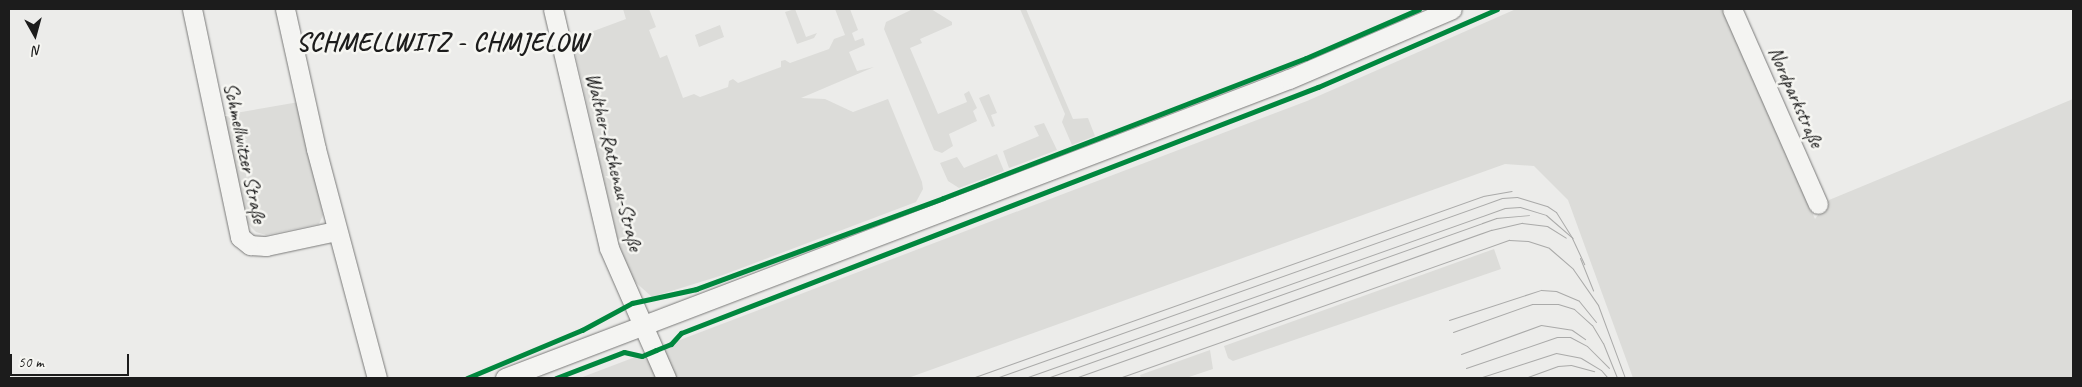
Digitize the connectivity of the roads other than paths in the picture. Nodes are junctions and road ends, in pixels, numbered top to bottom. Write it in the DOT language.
graph roads {
  1 [pos="192,9"];
  2 [pos="285,9"];
  3 [pos="553,9"];
  4 [pos="1452,9"];
  5 [pos="1732,9"];
  6 [pos="1818,204"];
  7 [pos="336,231"];
  8 [pos="644,327"];
  9 [pos="377,378"];
  10 [pos="505,378"];
  11 [pos="666,378"];
  1 -- 7 [label="street, Schmellwitzer Straße"];
  2 -- 7 [label="street"];
  3 -- 8 [label="street, Walther-Rathenau-Straße"];
  4 -- 8 [label="street"];
  5 -- 6 [label="street, Nordparkstraße"];
  7 -- 9 [label="street"];
  8 -- 10 [label="street"];
  8 -- 11 [label="street, Walther-Rathenau-Straße"];
}
